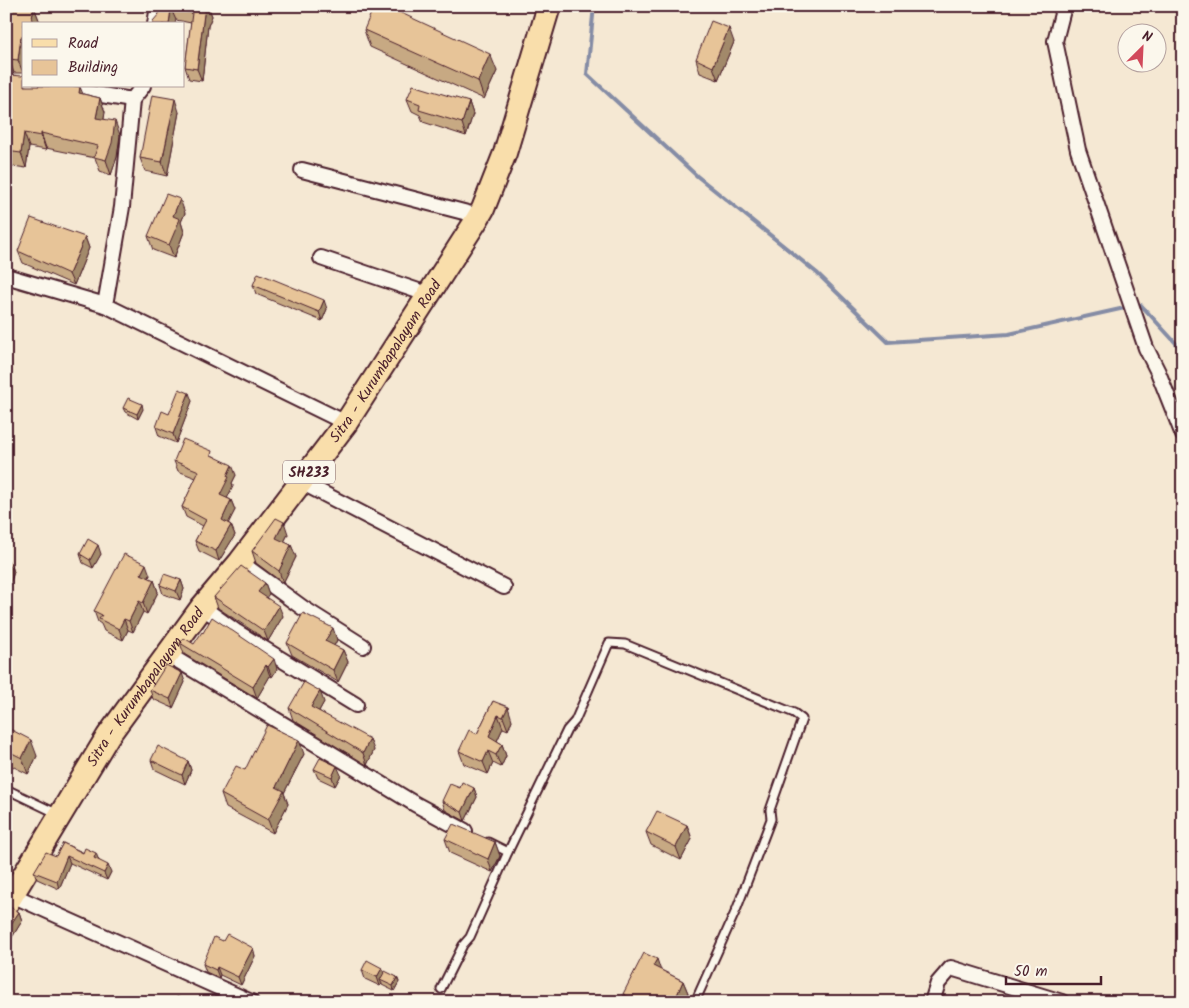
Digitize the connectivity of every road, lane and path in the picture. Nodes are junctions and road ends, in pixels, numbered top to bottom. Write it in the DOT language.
graph roads {
  1 [pos="158,6"];
  2 [pos="549,6"];
  3 [pos="1064,6"];
  4 [pos="155,22"];
  5 [pos="59,88"];
  6 [pos="141,88"];
  7 [pos="132,100"];
  8 [pos="302,170"];
  9 [pos="479,216"];
  10 [pos="321,258"];
  11 [pos="6,276"];
  12 [pos="430,294"];
  13 [pos="105,305"];
  14 [pos="346,423"];
  15 [pos="1183,435"];
  16 [pos="301,482"];
  17 [pos="240,562"];
  18 [pos="504,587"];
  19 [pos="202,607"];
  20 [pos="363,646"];
  21 [pos="169,655"];
  22 [pos="356,705"];
  23 [pos="6,789"];
  24 [pos="60,815"];
  25 [pos="469,833"];
  26 [pos="482,839"];
  27 [pos="508,852"];
  28 [pos="10,893"];
  29 [pos="441,988"];
  30 [pos="251,1002"];
  31 [pos="695,1002"];
  32 [pos="932,1002"];
  33 [pos="1062,1002"];
  1 -- 4 [label="street"];
  2 -- 9 [label="main road, Sitra - Kurumbapalayam Road / SH233"];
  3 -- 15 [label="street"];
  5 -- 7 [label="street"];
  6 -- 7 [label="street"];
  7 -- 13 [label="street"];
  8 -- 9 [label="street"];
  9 -- 12 [label="main road, Sitra - Kurumbapalayam Road / SH233"];
  10 -- 12 [label="street"];
  11 -- 13 [label="street"];
  12 -- 14 [label="main road, Sitra - Kurumbapalayam Road / SH233"];
  13 -- 14 [label="street"];
  14 -- 16 [label="main road, Sitra - Kurumbapalayam Road / SH233"];
  16 -- 17 [label="main road, Sitra - Kurumbapalayam Road / SH233"];
  16 -- 18 [label="street"];
  17 -- 19 [label="main road, Sitra - Kurumbapalayam Road / SH233"];
  17 -- 20 [label="street"];
  19 -- 21 [label="main road, Sitra - Kurumbapalayam Road / SH233"];
  19 -- 22 [label="street"];
  21 -- 24 [label="main road, Sitra - Kurumbapalayam Road / SH233"];
  21 -- 25 [label="street"];
  23 -- 24 [label="lane"];
  24 -- 28 [label="main road, Sitra - Kurumbapalayam Road / SH233"];
  26 -- 27 [label="lane"];
  27 -- 29 [label="lane"];
  27 -- 31 [label="lane"];
  28 -- 30 [label="street"];
  32 -- 33 [label="street"];
}
